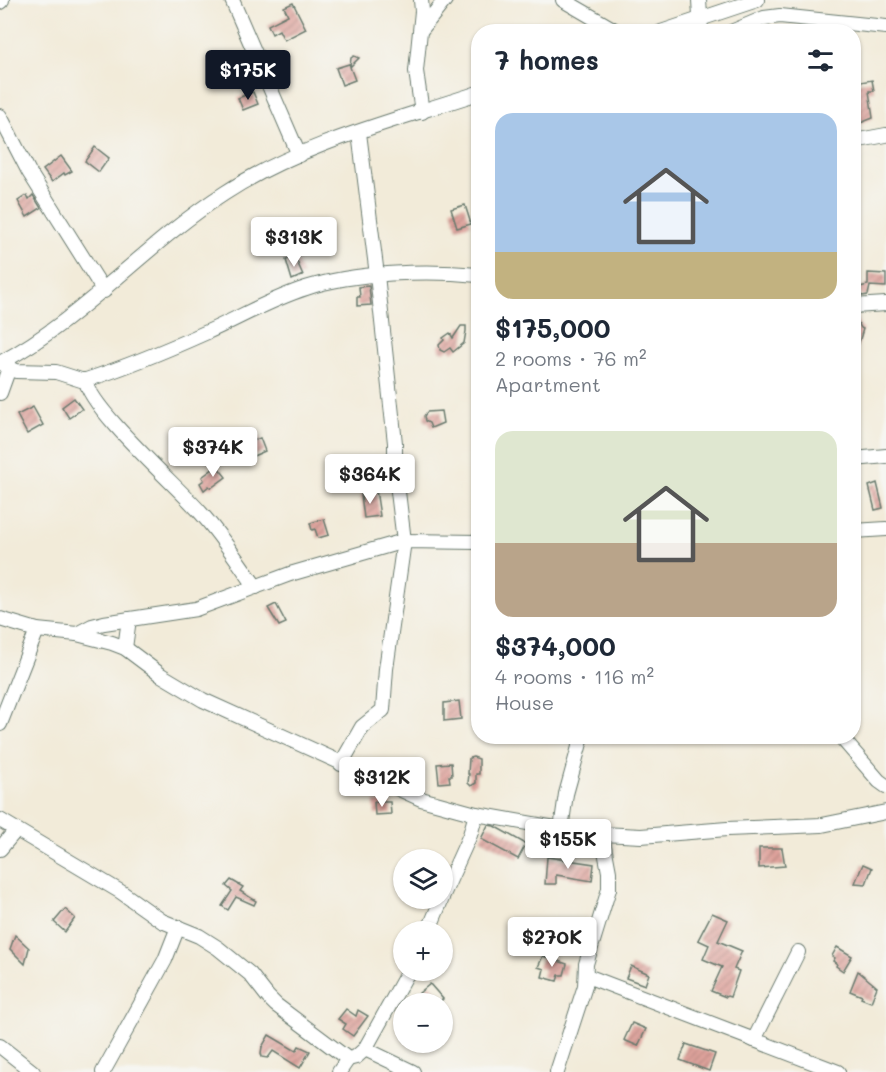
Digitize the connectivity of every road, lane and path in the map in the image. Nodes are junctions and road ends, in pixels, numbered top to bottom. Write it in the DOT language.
graph roads {
  1 [pos="232,0"];
  2 [pos="421,0"];
  3 [pos="440,0"];
  4 [pos="563,0"];
  5 [pos="699,0"];
  6 [pos="757,0"];
  7 [pos="604,24"];
  8 [pos="700,24"];
  9 [pos="702,24"];
  10 [pos="750,24"];
  11 [pos="857,24"];
  12 [pos="861,24"];
  13 [pos="886,27"];
  14 [pos="421,30"];
  15 [pos="471,95"];
  16 [pos="422,112"];
  17 [pos="0,116"];
  18 [pos="359,133"];
  19 [pos="886,135"];
  20 [pos="861,140"];
  21 [pos="299,155"];
  22 [pos="377,275"];
  23 [pos="471,275"];
  24 [pos="104,291"];
  25 [pos="886,304"];
  26 [pos="861,306"];
  27 [pos="2,364"];
  28 [pos="86,380"];
  29 [pos="0,393"];
  30 [pos="886,456"];
  31 [pos="861,458"];
  32 [pos="886,529"];
  33 [pos="861,531"];
  34 [pos="404,541"];
  35 [pos="471,542"];
  36 [pos="256,586"];
  37 [pos="0,619"];
  38 [pos="129,620"];
  39 [pos="37,630"];
  40 [pos="78,634"];
  41 [pos="125,648"];
  42 [pos="0,724"];
  43 [pos="580,744"];
  44 [pos="847,744"];
  45 [pos="341,764"];
  46 [pos="886,786"];
  47 [pos="886,812"];
  48 [pos="476,814"];
  49 [pos="0,820"];
  50 [pos="561,829"];
  51 [pos="16,830"];
  52 [pos="602,835"];
  53 [pos="0,849"];
  54 [pos="453,873"];
  55 [pos="178,927"];
  56 [pos="798,952"];
  57 [pos="586,976"];
  58 [pos="403,981"];
  59 [pos="754,1040"];
  60 [pos="0,1046"];
  61 [pos="365,1049"];
  62 [pos="348,1059"];
  63 [pos="33,1072"];
  64 [pos="103,1072"];
  65 [pos="339,1072"];
  66 [pos="413,1072"];
  67 [pos="557,1072"];
  68 [pos="838,1072"];
  1 -- 21 [label="street"];
  2 -- 14 [label="street"];
  3 -- 14 [label="street"];
  4 -- 7 [label="street"];
  5 -- 8 [label="street"];
  6 -- 9 [label="street"];
  10 -- 11 [label="street"];
  12 -- 13 [label="street"];
  14 -- 16 [label="street"];
  15 -- 16 [label="street"];
  16 -- 18 [label="street"];
  17 -- 24 [label="street"];
  18 -- 21 [label="street"];
  18 -- 22 [label="street"];
  19 -- 20 [label="street"];
  21 -- 24 [label="street"];
  22 -- 23 [label="street"];
  22 -- 28 [label="street"];
  22 -- 34 [label="street"];
  24 -- 27 [label="street"];
  25 -- 26 [label="street"];
  27 -- 28 [label="street"];
  27 -- 29 [label="street"];
  28 -- 36 [label="street"];
  30 -- 31 [label="street"];
  32 -- 33 [label="street"];
  34 -- 35 [label="street"];
  34 -- 36 [label="street"];
  34 -- 45 [label="street"];
  36 -- 38 [label="street"];
  37 -- 39 [label="street"];
  38 -- 40 [label="street"];
  38 -- 41 [label="street"];
  39 -- 40 [label="street"];
  39 -- 42 [label="street"];
  40 -- 41 [label="street"];
  41 -- 45 [label="street"];
  43 -- 50 [label="street"];
  44 -- 46 [label="street"];
  45 -- 48 [label="street"];
  47 -- 52 [label="street"];
  48 -- 50 [label="street"];
  48 -- 54 [label="street"];
  49 -- 51 [label="street"];
  50 -- 52 [label="street"];
  51 -- 53 [label="street"];
  51 -- 55 [label="street"];
  52 -- 57 [label="street"];
  55 -- 62 [label="street"];
  55 -- 64 [label="street"];
  56 -- 59 [label="street"];
  57 -- 59 [label="street"];
  57 -- 67 [label="street"];
  58 -- 61 [label="street"];
  59 -- 68 [label="street"];
  60 -- 63 [label="street"];
  61 -- 62 [label="street"];
  61 -- 66 [label="street"];
  62 -- 65 [label="street"];
}
